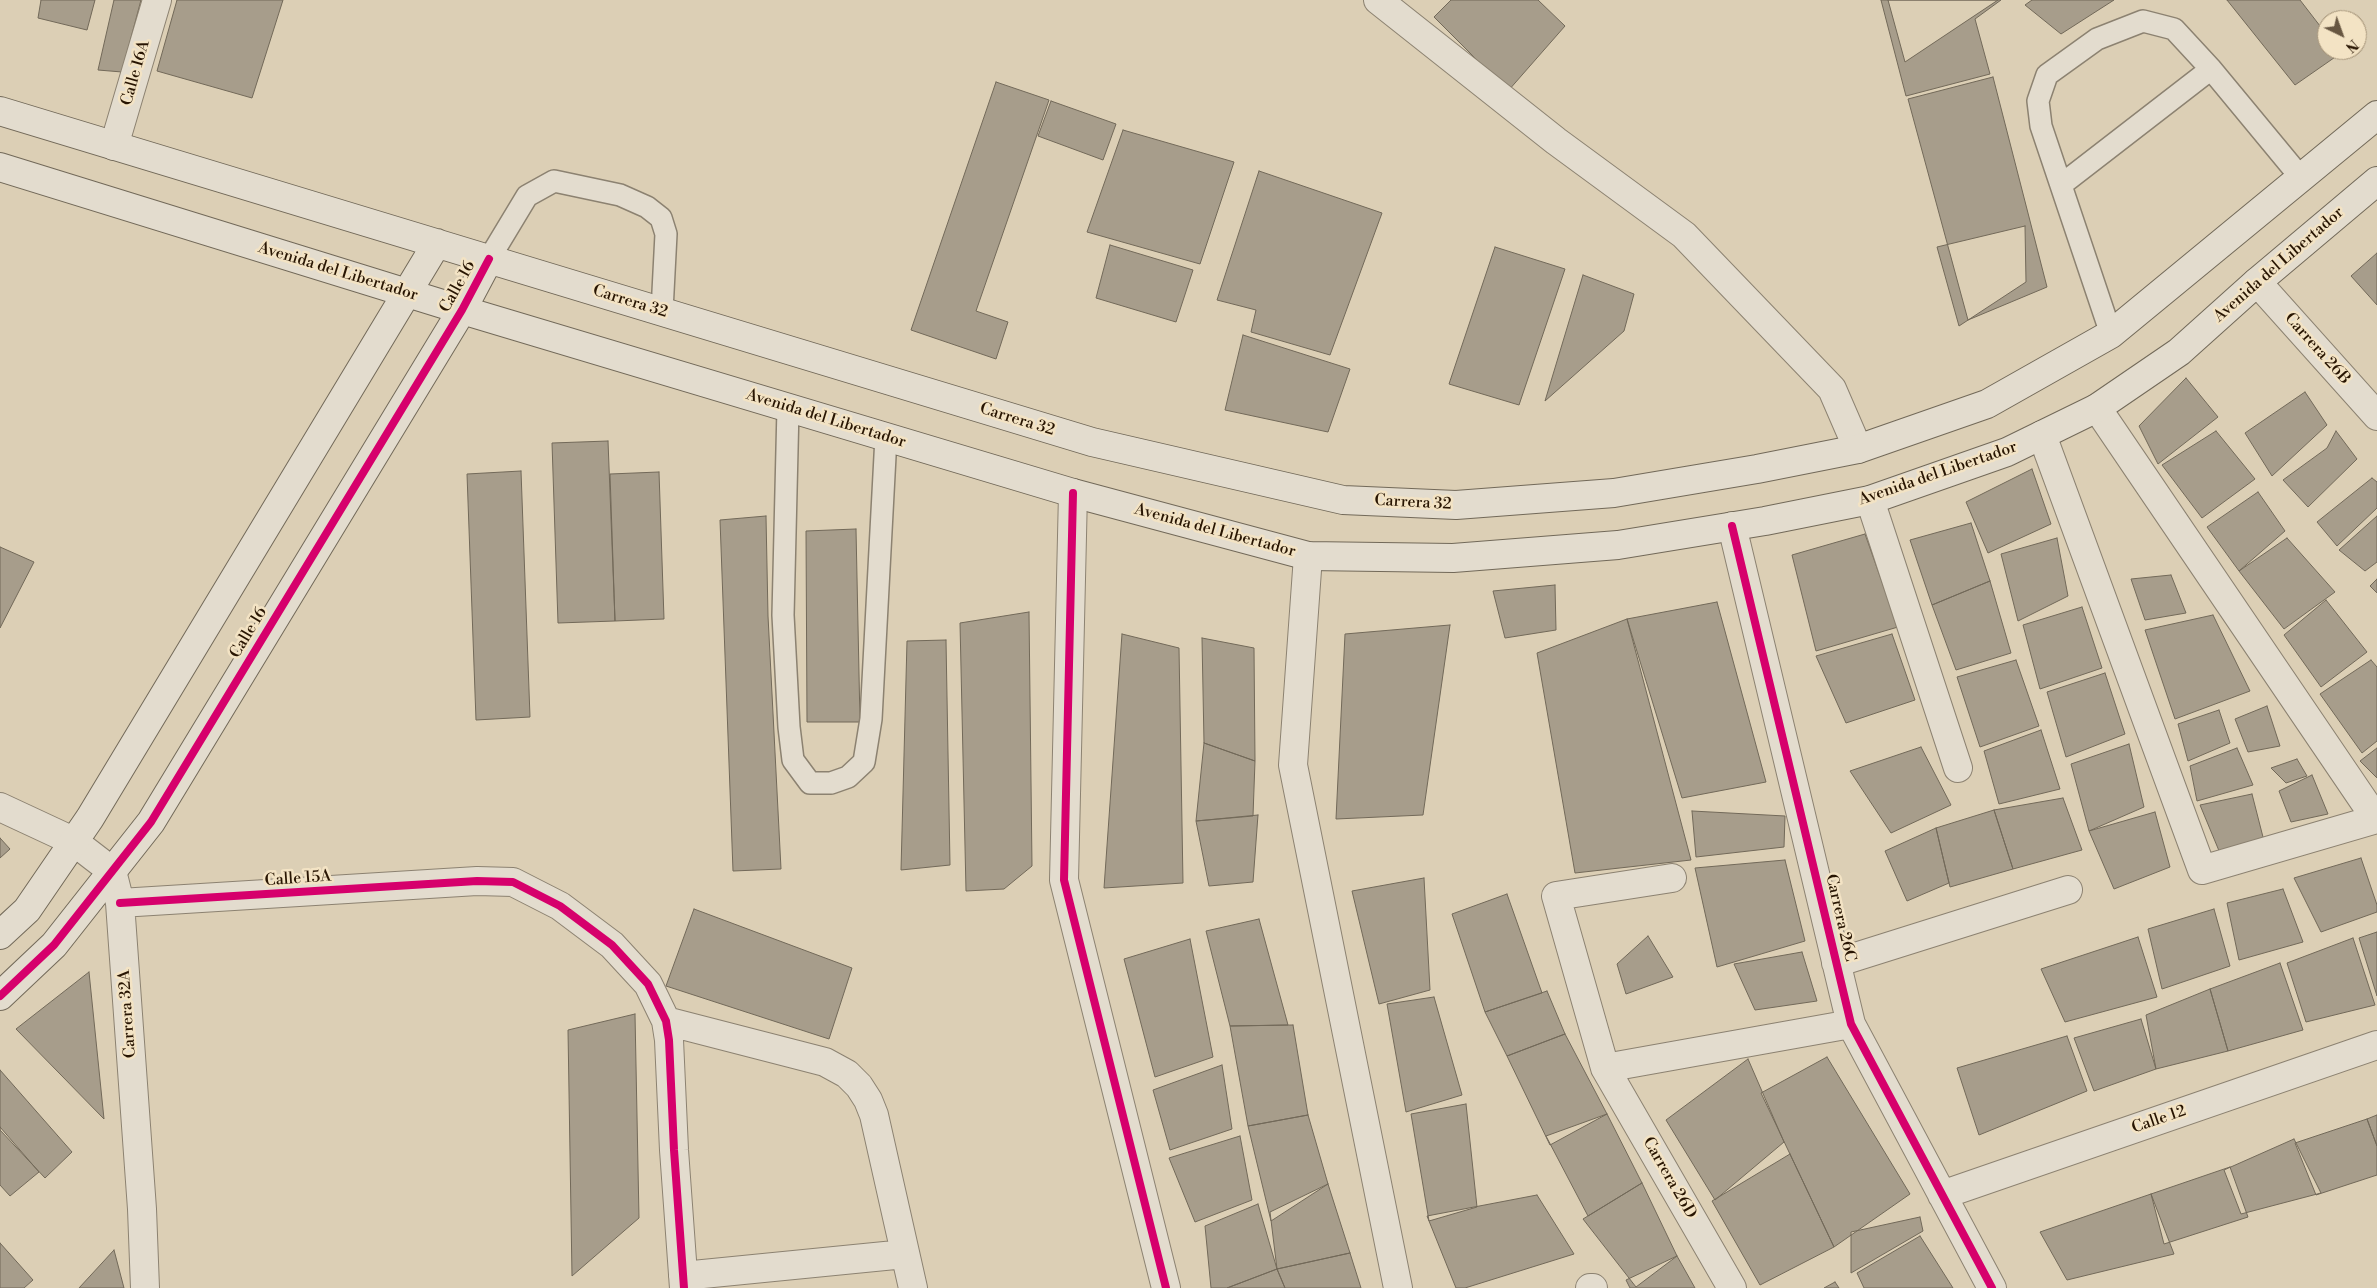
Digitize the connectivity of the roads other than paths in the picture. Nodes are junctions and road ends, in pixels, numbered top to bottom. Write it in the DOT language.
graph roads {
  1 [pos="157,0"];
  2 [pos="1378,0"];
  3 [pos="2211,69"];
  4 [pos="0,111"];
  5 [pos="2377,115"];
  6 [pos="114,146"];
  7 [pos="0,167"];
  8 [pos="2302,179"];
  9 [pos="2377,181"];
  10 [pos="2061,185"];
  11 [pos="437,243"];
  12 [pos="489,260"];
  13 [pos="2257,282"];
  14 [pos="406,293"];
  15 [pos="462,310"];
  16 [pos="662,311"];
  17 [pos="2112,334"];
  18 [pos="788,408"];
  19 [pos="2098,408"];
  20 [pos="2377,416"];
  21 [pos="2042,435"];
  22 [pos="886,438"];
  23 [pos="1858,449"];
  24 [pos="1073,493"];
  25 [pos="1870,500"];
  26 [pos="1732,526"];
  27 [pos="1308,556"];
  28 [pos="1958,768"];
  29 [pos="0,807"];
  30 [pos="2376,819"];
  31 [pos="73,841"];
  32 [pos="112,871"];
  33 [pos="1672,878"];
  34 [pos="2068,890"];
  35 [pos="120,904"];
  36 [pos="0,935"];
  37 [pos="1836,962"];
  38 [pos="0,996"];
  39 [pos="666,1021"];
  40 [pos="1851,1024"];
  41 [pos="2377,1045"];
  42 [pos="1605,1068"];
  43 [pos="1942,1195"];
  44 [pos="905,1254"];
  45 [pos="684,1282"];
  46 [pos="145,1288"];
  47 [pos="912,1288"];
  48 [pos="1166,1288"];
  49 [pos="1398,1288"];
  50 [pos="1732,1288"];
  51 [pos="1992,1288"];
  1 -- 6 [label="street, Calle 16A"];
  2 -- 23 [label="street"];
  3 -- 8 [label="lane"];
  3 -- 10 [label="lane"];
  3 -- 10 [label="lane"];
  4 -- 6 [label="street"];
  5 -- 8 [label="street"];
  6 -- 11 [label="street"];
  7 -- 14 [label="street, Avenida del Libertador"];
  8 -- 17 [label="street"];
  9 -- 13 [label="street, Avenida del Libertador"];
  10 -- 17 [label="lane"];
  11 -- 12 [label="street, Carrera 32"];
  11 -- 14 [label="street"];
  12 -- 15 [label="street, Calle 16"];
  12 -- 16 [label="street, Carrera 32"];
  12 -- 16 [label="lane"];
  13 -- 19 [label="street, Avenida del Libertador"];
  13 -- 20 [label="street, Carrera 26B"];
  14 -- 15 [label="street, Avenida del Libertador"];
  14 -- 31 [label="street"];
  15 -- 18 [label="street, Avenida del Libertador"];
  15 -- 32 [label="street, Calle 16"];
  16 -- 23 [label="street, Carrera 32"];
  17 -- 23 [label="street"];
  18 -- 22 [label="street, Avenida del Libertador"];
  18 -- 22 [label="lane"];
  19 -- 21 [label="street, Avenida del Libertador"];
  19 -- 30 [label="street"];
  21 -- 25 [label="street, Avenida del Libertador"];
  21 -- 30 [label="street"];
  22 -- 24 [label="street, Avenida del Libertador"];
  24 -- 27 [label="street, Avenida del Libertador"];
  24 -- 48 [label="street"];
  25 -- 26 [label="street, Avenida del Libertador"];
  25 -- 28 [label="street"];
  26 -- 27 [label="street, Avenida del Libertador"];
  26 -- 37 [label="street, Carrera 26C"];
  27 -- 49 [label="street"];
  29 -- 31 [label="street"];
  31 -- 32 [label="street"];
  31 -- 36 [label="street"];
  32 -- 35 [label="street, Carrera 32A"];
  32 -- 38 [label="street, Calle 16"];
  33 -- 42 [label="street, Carrera 26D"];
  34 -- 37 [label="street"];
  35 -- 39 [label="street, Calle 15A"];
  35 -- 46 [label="street, Carrera 32A"];
  37 -- 40 [label="street, Carrera 26C"];
  39 -- 44 [label="street"];
  39 -- 45 [label="street, Calle 15A"];
  40 -- 42 [label="street"];
  40 -- 43 [label="street, Carrera 26C"];
  41 -- 43 [label="street, Calle 12"];
  42 -- 50 [label="street, Carrera 26D"];
  43 -- 51 [label="street, Carrera 26C"];
  44 -- 45 [label="street"];
  44 -- 47 [label="street"];
}
